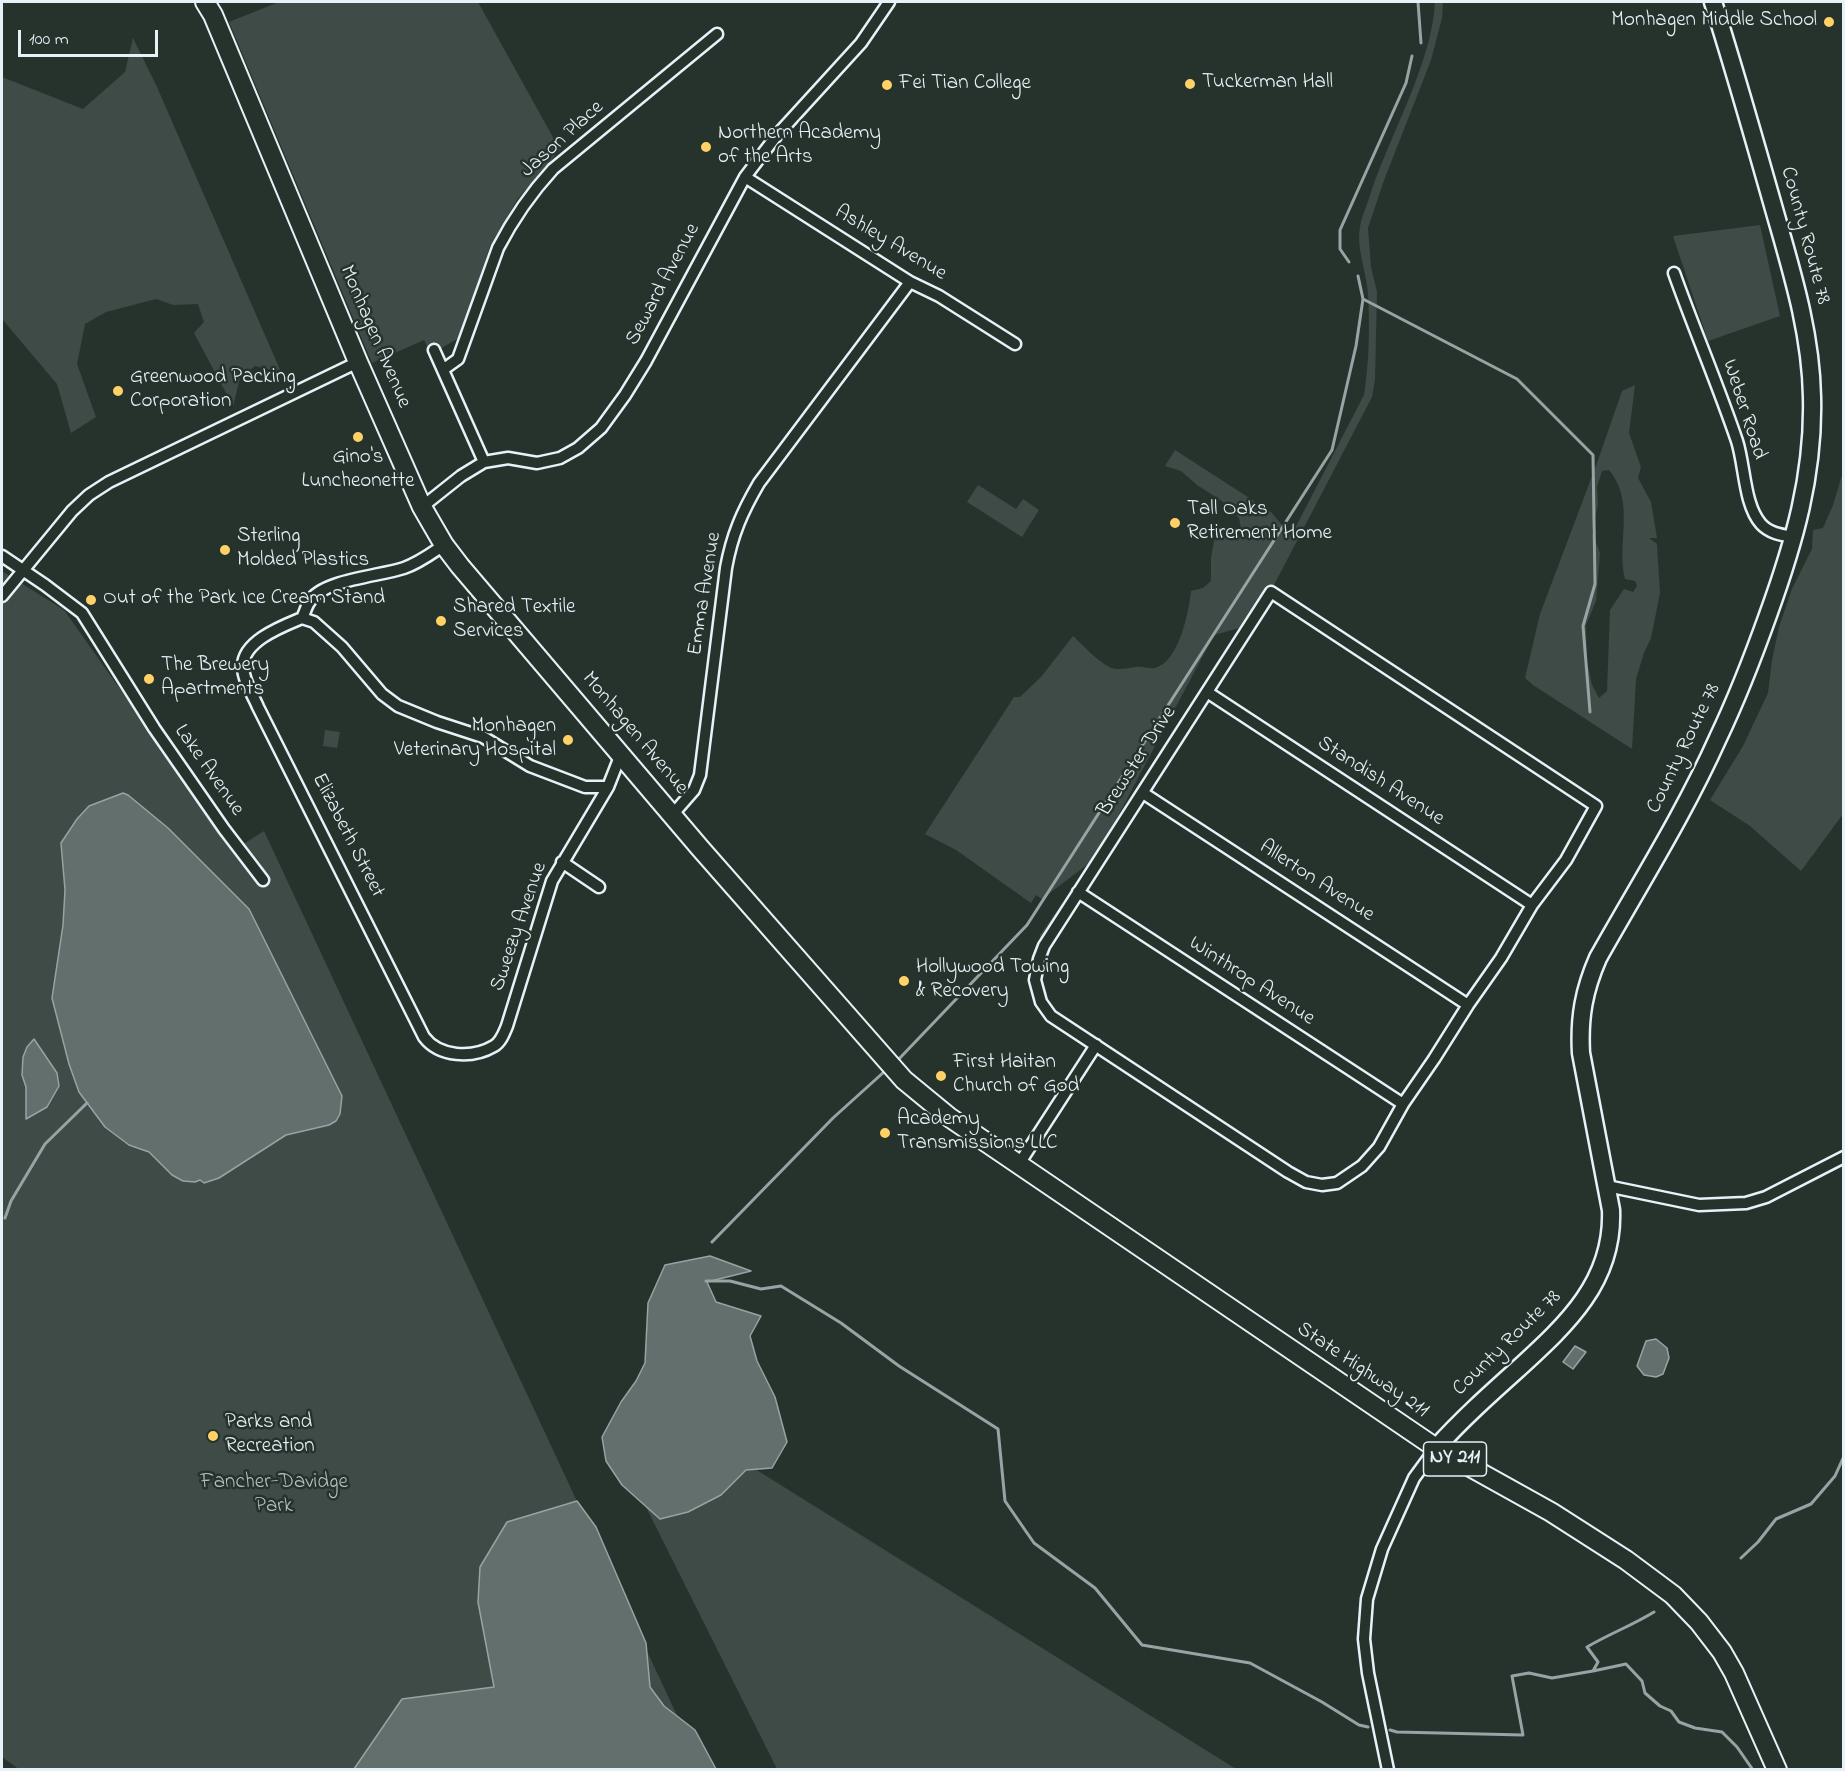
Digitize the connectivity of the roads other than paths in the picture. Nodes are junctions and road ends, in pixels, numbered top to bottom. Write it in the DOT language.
graph roads {
  1 [pos="205,2"];
  2 [pos="889,2"];
  3 [pos="1713,2"];
  4 [pos="717,34"];
  5 [pos="745,177"];
  6 [pos="1674,273"];
  7 [pos="910,282"];
  8 [pos="1015,344"];
  9 [pos="434,350"];
  10 [pos="358,362"];
  11 [pos="444,369"];
  12 [pos="484,462"];
  13 [pos="422,507"];
  14 [pos="1795,537"];
  15 [pos="444,545"];
  16 [pos="2,556"];
  17 [pos="24,570"];
  18 [pos="2,596"];
  19 [pos="302,618"];
  20 [pos="1206,692"];
  21 [pos="621,754"];
  22 [pos="608,787"];
  23 [pos="1143,793"];
  24 [pos="673,814"];
  25 [pos="562,862"];
  26 [pos="263,880"];
  27 [pos="599,887"];
  28 [pos="1078,892"];
  29 [pos="1532,905"];
  30 [pos="1468,1005"];
  31 [pos="424,1037"];
  32 [pos="1096,1046"];
  33 [pos="1403,1104"];
  34 [pos="1844,1157"];
  35 [pos="1019,1164"];
  36 [pos="1607,1186"];
  37 [pos="1071,1200"];
  38 [pos="1436,1448"];
  39 [pos="1388,1770"];
  40 [pos="1777,1770"];
  1 -- 10 [label="main road, Monhagen Avenue / NY 211"];
  2 -- 5 [label="street, Seward Avenue"];
  3 -- 14 [label="street, County Route 78"];
  4 -- 11 [label="street, Jason Place"];
  5 -- 7 [label="street, Ashley Avenue"];
  5 -- 12 [label="street, Seward Avenue"];
  6 -- 14 [label="street, Weber Road"];
  7 -- 8 [label="street, Ashley Avenue"];
  7 -- 24 [label="street, Emma Avenue"];
  9 -- 11 [label="street"];
  10 -- 13 [label="main road, Monhagen Avenue / NY 211"];
  10 -- 17 [label="street"];
  11 -- 12 [label="street"];
  12 -- 13 [label="street, Seward Avenue"];
  13 -- 15 [label="main road, Monhagen Avenue / NY 211"];
  14 -- 36 [label="street, County Route 78"];
  15 -- 19 [label="street"];
  15 -- 21 [label="main road, Monhagen Avenue / NY 211"];
  16 -- 17 [label="street, Lake Avenue"];
  17 -- 18 [label="street"];
  17 -- 26 [label="street, Lake Avenue"];
  19 -- 22 [label="street"];
  19 -- 31 [label="street, Elizabeth Street"];
  20 -- 23 [label="street, Brewster Drive"];
  20 -- 29 [label="street, Standish Avenue"];
  20 -- 29 [label="street, Brewster Drive"];
  21 -- 22 [label="street, Sweezy Avenue"];
  21 -- 24 [label="main road, Monhagen Avenue / NY 211"];
  22 -- 25 [label="street, Sweezy Avenue"];
  23 -- 28 [label="street, Brewster Drive"];
  23 -- 30 [label="street, Allerton Avenue"];
  24 -- 35 [label="main road, Monhagen Avenue / NY 211"];
  25 -- 27 [label="street"];
  25 -- 31 [label="street, Sweezy Avenue"];
  28 -- 32 [label="street, Brewster Drive"];
  28 -- 33 [label="street, Winthrop Avenue"];
  29 -- 30 [label="street, Brewster Drive"];
  30 -- 33 [label="street, Brewster Drive"];
  32 -- 33 [label="street, Brewster Drive"];
  32 -- 35 [label="street"];
  34 -- 36 [label="street"];
  35 -- 37 [label="main road, Monhagen Avenue / NY 211"];
  36 -- 38 [label="street, County Route 78"];
  37 -- 38 [label="main road, State Highway 211 / NY 211"];
  38 -- 39 [label="street"];
  38 -- 40 [label="main road, State Highway 211 / NY 211"];
}
